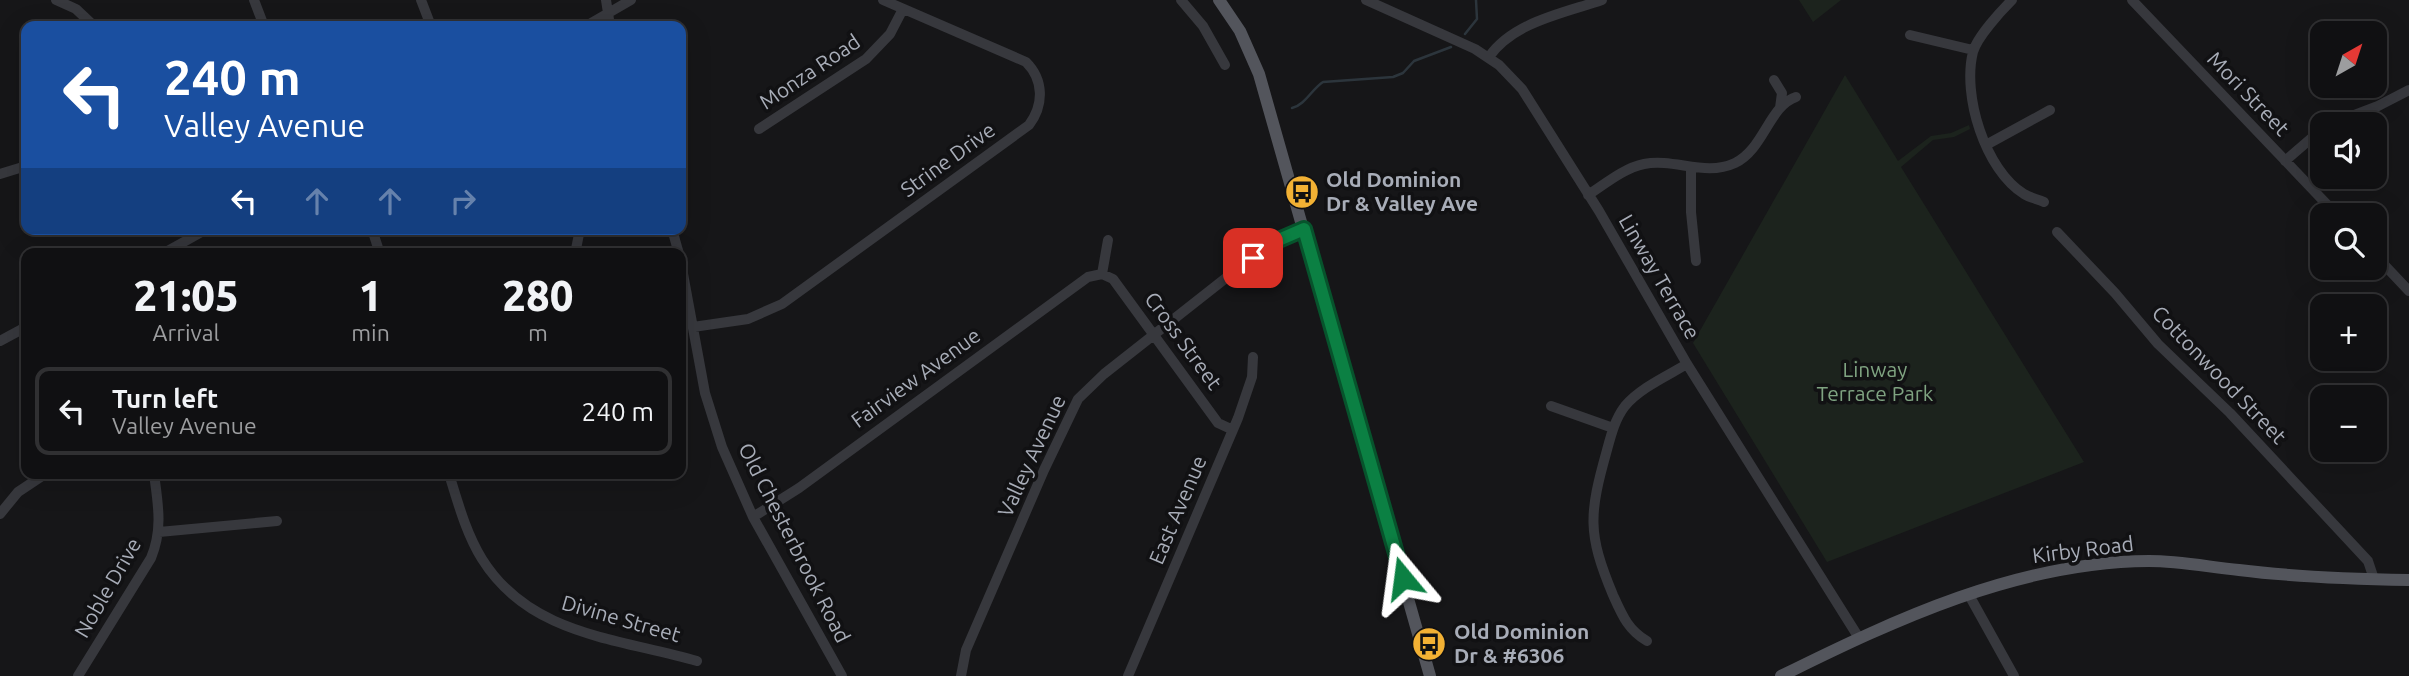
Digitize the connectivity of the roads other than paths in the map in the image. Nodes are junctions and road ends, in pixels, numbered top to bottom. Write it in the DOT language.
graph roads {
  1 [pos="55,0"];
  2 [pos="254,0"];
  3 [pos="421,0"];
  4 [pos="606,0"];
  5 [pos="631,0"];
  6 [pos="883,0"];
  7 [pos="1181,0"];
  8 [pos="1219,0"];
  9 [pos="1367,0"];
  10 [pos="1602,0"];
  11 [pos="2012,0"];
  12 [pos="2132,0"];
  13 [pos="903,9"];
  14 [pos="608,13"];
  15 [pos="89,21"];
  16 [pos="262,21"];
  17 [pos="429,21"];
  18 [pos="594,21"];
  19 [pos="609,21"];
  20 [pos="1910,35"];
  21 [pos="1973,50"];
  22 [pos="1489,57"];
  23 [pos="1225,65"];
  24 [pos="1774,80"];
  25 [pos="2409,90"];
  26 [pos="1796,97"];
  27 [pos="1780,108"];
  28 [pos="2050,110"];
  29 [pos="2362,112"];
  30 [pos="759,130"];
  31 [pos="2310,139"];
  32 [pos="1986,145"];
  33 [pos="2285,161"];
  34 [pos="1691,167"];
  35 [pos="21,168"];
  36 [pos="0,174"];
  37 [pos="1588,195"];
  38 [pos="2044,202"];
  39 [pos="2325,203"];
  40 [pos="1304,229"];
  41 [pos="2057,232"];
  42 [pos="188,235"];
  43 [pos="1108,240"];
  44 [pos="170,248"];
  45 [pos="1696,261"];
  46 [pos="2387,268"];
  47 [pos="1102,274"];
  48 [pos="686,289"];
  49 [pos="2409,291"];
  50 [pos="693,327"];
  51 [pos="21,330"];
  52 [pos="1154,334"];
  53 [pos="0,341"];
  54 [pos="1253,357"];
  55 [pos="1686,364"];
  56 [pos="1550,407"];
  57 [pos="1613,428"];
  58 [pos="1233,430"];
  59 [pos="38,479"];
  60 [pos="155,479"];
  61 [pos="450,479"];
  62 [pos="0,514"];
  63 [pos="753,517"];
  64 [pos="277,521"];
  65 [pos="159,532"];
  66 [pos="2374,579"];
  67 [pos="2409,580"];
  68 [pos="1969,595"];
  69 [pos="1859,638"];
  70 [pos="1647,641"];
  71 [pos="697,661"];
  72 [pos="78,676"];
  73 [pos="842,676"];
  74 [pos="961,676"];
  75 [pos="1128,676"];
  76 [pos="1430,676"];
  77 [pos="1781,676"];
  78 [pos="2014,676"];
  1 -- 15 [label="street"];
  2 -- 16 [label="street"];
  3 -- 17 [label="street"];
  4 -- 14 [label="street"];
  5 -- 14 [label="street"];
  6 -- 13 [label="street, Strine Drive"];
  7 -- 23 [label="street"];
  8 -- 40 [label="main road"];
  9 -- 22 [label="street, Linway Terrace"];
  10 -- 22 [label="street"];
  11 -- 21 [label="street"];
  12 -- 33 [label="street, Mori Street"];
  13 -- 30 [label="street, Monza Road"];
  13 -- 50 [label="street, Strine Drive"];
  14 -- 18 [label="street"];
  14 -- 19 [label="street"];
  20 -- 21 [label="street"];
  21 -- 32 [label="street"];
  22 -- 37 [label="street, Linway Terrace"];
  24 -- 27 [label="street"];
  25 -- 29 [label="street"];
  26 -- 27 [label="street"];
  27 -- 34 [label="street"];
  28 -- 32 [label="street"];
  31 -- 33 [label="street"];
  32 -- 38 [label="street"];
  33 -- 39 [label="street, Mori Street"];
  34 -- 37 [label="street"];
  34 -- 45 [label="street"];
  35 -- 36 [label="street"];
  37 -- 55 [label="street, Linway Terrace"];
  40 -- 52 [label="street, Valley Avenue"];
  40 -- 76 [label="main road"];
  41 -- 66 [label="street, Cottonwood Street"];
  42 -- 44 [label="street"];
  43 -- 47 [label="street"];
  46 -- 49 [label="street"];
  47 -- 52 [label="street, Cross Street"];
  47 -- 63 [label="street, Fairview Avenue"];
  48 -- 50 [label="street, Old Chesterbrook Road"];
  50 -- 63 [label="street, Old Chesterbrook Road"];
  51 -- 53 [label="street"];
  52 -- 58 [label="street, Cross Street"];
  52 -- 74 [label="street, Valley Avenue"];
  54 -- 58 [label="street, East Avenue"];
  55 -- 57 [label="street"];
  55 -- 69 [label="street, Linway Terrace"];
  56 -- 57 [label="street"];
  57 -- 70 [label="street"];
  58 -- 75 [label="street, East Avenue"];
  59 -- 62 [label="street"];
  60 -- 65 [label="street, Noble Drive"];
  61 -- 71 [label="street, Divine Street"];
  63 -- 73 [label="street, Old Chesterbrook Road"];
  64 -- 65 [label="street"];
  65 -- 72 [label="street, Noble Drive"];
  66 -- 67 [label="main road, Kirby Road"];
  66 -- 68 [label="main road, Kirby Road"];
  68 -- 69 [label="main road, Kirby Road"];
  68 -- 78 [label="street"];
  69 -- 77 [label="main road, Kirby Road"];
}
